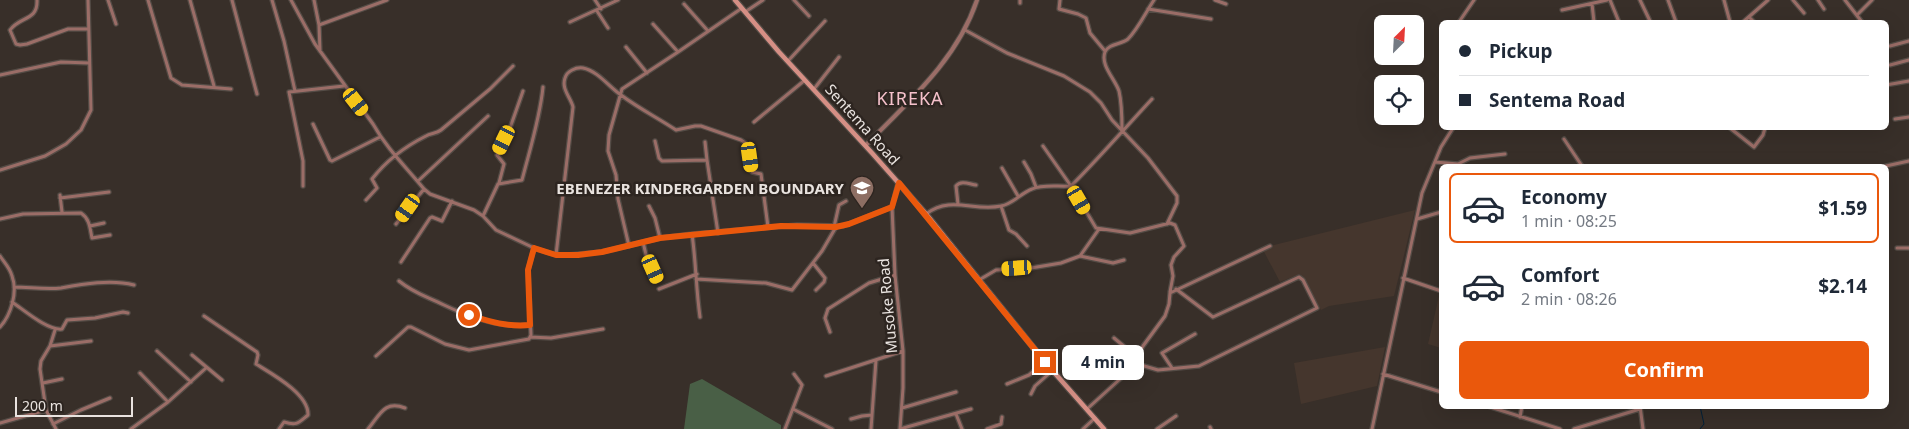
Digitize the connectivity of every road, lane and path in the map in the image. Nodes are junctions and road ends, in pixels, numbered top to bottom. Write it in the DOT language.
graph roads {
  1 [pos="37,0"];
  2 [pos="88,0"];
  3 [pos="108,0"];
  4 [pos="148,0"];
  5 [pos="190,0"];
  6 [pos="232,0"];
  7 [pos="272,0"];
  8 [pos="290,0"];
  9 [pos="314,0"];
  10 [pos="387,0"];
  11 [pos="595,0"];
  12 [pos="618,0"];
  13 [pos="735,0"];
  14 [pos="763,0"];
  15 [pos="794,0"];
  16 [pos="977,0"];
  17 [pos="1060,0"];
  18 [pos="1154,0"];
  19 [pos="1215,0"];
  20 [pos="1474,0"];
  21 [pos="1609,0"];
  22 [pos="1640,0"];
  23 [pos="1668,0"];
  24 [pos="1724,0"];
  25 [pos="1768,0"];
  26 [pos="1794,0"];
  27 [pos="1818,0"];
  28 [pos="1845,0"];
  29 [pos="1872,0"];
  30 [pos="684,4"];
  31 [pos="1226,4"];
  32 [pos="1592,4"];
  33 [pos="1148,9"];
  34 [pos="1824,9"];
  35 [pos="599,10"];
  36 [pos="743,10"];
  37 [pos="1562,10"];
  38 [pos="1804,13"];
  39 [pos="1856,15"];
  40 [pos="809,16"];
  41 [pos="1750,18"];
  42 [pos="1211,19"];
  43 [pos="1460,20"];
  44 [pos="1594,20"];
  45 [pos="1618,20"];
  46 [pos="1650,20"];
  47 [pos="1675,20"];
  48 [pos="1729,20"];
  49 [pos="1746,20"];
  50 [pos="1860,20"];
  51 [pos="825,21"];
  52 [pos="570,22"];
  53 [pos="116,24"];
  54 [pos="654,24"];
  55 [pos="319,25"];
  56 [pos="608,28"];
  57 [pos="88,29"];
  58 [pos="965,30"];
  59 [pos="708,31"];
  60 [pos="1909,41"];
  61 [pos="1890,46"];
  62 [pos="626,47"];
  63 [pos="320,51"];
  64 [pos="678,52"];
  65 [pos="1105,52"];
  66 [pos="839,58"];
  67 [pos="1909,60"];
  68 [pos="788,61"];
  69 [pos="88,63"];
  70 [pos="1890,65"];
  71 [pos="514,66"];
  72 [pos="647,73"];
  73 [pos="0,75"];
  74 [pos="806,80"];
  75 [pos="1909,81"];
  76 [pos="1889,84"];
  77 [pos="214,86"];
  78 [pos="344,86"];
  79 [pos="543,86"];
  80 [pos="231,89"];
  81 [pos="814,89"];
  82 [pos="295,91"];
  83 [pos="523,91"];
  84 [pos="257,94"];
  85 [pos="620,94"];
  86 [pos="1152,99"];
  87 [pos="488,116"];
  88 [pos="1909,117"];
  89 [pos="1895,120"];
  90 [pos="754,122"];
  91 [pos="312,124"];
  92 [pos="1122,130"];
  93 [pos="1452,130"];
  94 [pos="1733,130"];
  95 [pos="1765,130"];
  96 [pos="380,137"];
  97 [pos="1564,140"];
  98 [pos="654,141"];
  99 [pos="705,142"];
  100 [pos="866,146"];
  101 [pos="1043,146"];
  102 [pos="1505,154"];
  103 [pos="394,156"];
  104 [pos="707,160"];
  105 [pos="1909,161"];
  106 [pos="1024,162"];
  107 [pos="1435,162"];
  108 [pos="1581,164"];
  109 [pos="1889,165"];
  110 [pos="1002,168"];
  111 [pos="0,170"];
  112 [pos="418,181"];
  113 [pos="499,183"];
  114 [pos="899,183"];
  115 [pos="976,185"];
  116 [pos="304,186"];
  117 [pos="1071,186"];
  118 [pos="1036,187"];
  119 [pos="424,189"];
  120 [pos="108,192"];
  121 [pos="1018,196"];
  122 [pos="366,200"];
  123 [pos="452,201"];
  124 [pos="846,201"];
  125 [pos="958,204"];
  126 [pos="649,206"];
  127 [pos="1001,206"];
  128 [pos="892,207"];
  129 [pos="62,212"];
  130 [pos="1439,213"];
  131 [pos="926,214"];
  132 [pos="483,216"];
  133 [pos="0,219"];
  134 [pos="1416,220"];
  135 [pos="104,223"];
  136 [pos="396,224"];
  137 [pos="1167,224"];
  138 [pos="90,226"];
  139 [pos="768,227"];
  140 [pos="835,227"];
  141 [pos="1099,229"];
  142 [pos="718,233"];
  143 [pos="692,234"];
  144 [pos="110,235"];
  145 [pos="660,238"];
  146 [pos="643,242"];
  147 [pos="629,246"];
  148 [pos="1027,246"];
  149 [pos="1270,246"];
  150 [pos="534,248"];
  151 [pos="1897,248"];
  152 [pos="1909,248"];
  153 [pos="556,255"];
  154 [pos="0,256"];
  155 [pos="1080,256"];
  156 [pos="1124,260"];
  157 [pos="401,262"];
  158 [pos="813,263"];
  159 [pos="697,274"];
  160 [pos="895,275"];
  161 [pos="1403,278"];
  162 [pos="696,279"];
  163 [pos="658,280"];
  164 [pos="979,280"];
  165 [pos="399,281"];
  166 [pos="134,285"];
  167 [pos="14,287"];
  168 [pos="659,289"];
  169 [pos="816,290"];
  170 [pos="1176,290"];
  171 [pos="1439,290"];
  172 [pos="1170,293"];
  173 [pos="12,302"];
  174 [pos="128,313"];
  175 [pos="204,316"];
  176 [pos="700,317"];
  177 [pos="530,325"];
  178 [pos="0,327"];
  179 [pos="603,329"];
  180 [pos="55,330"];
  181 [pos="830,332"];
  182 [pos="1195,334"];
  183 [pos="530,337"];
  184 [pos="1114,338"];
  185 [pos="91,341"];
  186 [pos="50,346"];
  187 [pos="157,351"];
  188 [pos="903,351"];
  189 [pos="192,355"];
  190 [pos="376,356"];
  191 [pos="1137,357"];
  192 [pos="876,360"];
  193 [pos="1045,362"];
  194 [pos="1134,363"];
  195 [pos="206,368"];
  196 [pos="1172,368"];
  197 [pos="1053,370"];
  198 [pos="140,373"];
  199 [pos="794,374"];
  200 [pos="1382,374"];
  201 [pos="826,376"];
  202 [pos="62,379"];
  203 [pos="222,380"];
  204 [pos="191,382"];
  205 [pos="43,383"];
  206 [pos="1007,384"];
  207 [pos="1439,391"];
  208 [pos="956,392"];
  209 [pos="1031,394"];
  210 [pos="110,398"];
  211 [pos="168,402"];
  212 [pos="405,408"];
  213 [pos="902,408"];
  214 [pos="793,409"];
  215 [pos="971,409"];
  216 [pos="1087,409"];
  217 [pos="1496,409"];
  218 [pos="1521,409"];
  219 [pos="1637,409"];
  220 [pos="1640,409"];
  221 [pos="46,410"];
  222 [pos="956,414"];
  223 [pos="872,415"];
  224 [pos="1176,416"];
  225 [pos="1002,417"];
  226 [pos="1520,417"];
  227 [pos="1095,418"];
  228 [pos="851,419"];
  229 [pos="0,424"];
  230 [pos="53,424"];
  231 [pos="56,429"];
  232 [pos="132,429"];
  233 [pos="279,429"];
  234 [pos="368,429"];
  235 [pos="785,429"];
  236 [pos="832,429"];
  237 [pos="871,429"];
  238 [pos="900,429"];
  239 [pos="962,429"];
  240 [pos="987,429"];
  241 [pos="1083,429"];
  242 [pos="1104,429"];
  243 [pos="1157,429"];
  244 [pos="1372,429"];
  245 [pos="1558,429"];
  246 [pos="1574,429"];
  247 [pos="1642,429"];
  1 -- 57 [label="street"];
  2 -- 57 [label="street"];
  3 -- 53 [label="street"];
  4 -- 77 [label="street"];
  5 -- 77 [label="street"];
  6 -- 84 [label="street"];
  7 -- 82 [label="street"];
  8 -- 63 [label="street"];
  9 -- 55 [label="street"];
  10 -- 55 [label="street"];
  11 -- 35 [label="street"];
  12 -- 35 [label="street"];
  13 -- 36 [label="main road, Sentema Road"];
  14 -- 36 [label="street"];
  15 -- 40 [label="street"];
  16 -- 58 [label="street"];
  17 -- 65 [label="street"];
  18 -- 33 [label="street"];
  19 -- 31 [label="street"];
  20 -- 43 [label="street"];
  21 -- 32 [label="street"];
  21 -- 45 [label="street"];
  22 -- 46 [label="street"];
  23 -- 47 [label="street"];
  24 -- 48 [label="street"];
  25 -- 41 [label="street"];
  26 -- 38 [label="street"];
  27 -- 34 [label="street"];
  28 -- 39 [label="street"];
  29 -- 39 [label="street"];
  30 -- 59 [label="street"];
  32 -- 37 [label="street"];
  32 -- 44 [label="street"];
  33 -- 42 [label="street"];
  33 -- 65 [label="street"];
  35 -- 52 [label="street"];
  35 -- 56 [label="street"];
  36 -- 59 [label="street"];
  36 -- 68 [label="main road, Sentema Road"];
  39 -- 50 [label="street"];
  41 -- 49 [label="street"];
  51 -- 68 [label="street"];
  54 -- 64 [label="street"];
  55 -- 63 [label="street"];
  57 -- 69 [label="street"];
  58 -- 92 [label="street"];
  58 -- 100 [label="street"];
  59 -- 64 [label="street"];
  60 -- 61 [label="street"];
  62 -- 72 [label="street"];
  63 -- 78 [label="street"];
  64 -- 72 [label="street"];
  65 -- 92 [label="street"];
  66 -- 81 [label="street"];
  67 -- 70 [label="street"];
  68 -- 74 [label="main road, Sentema Road"];
  69 -- 73 [label="street"];
  69 -- 111 [label="street"];
  71 -- 103 [label="street"];
  72 -- 85 [label="street"];
  74 -- 81 [label="main road, Sentema Road"];
  74 -- 90 [label="street"];
  75 -- 76 [label="street"];
  77 -- 80 [label="street"];
  78 -- 82 [label="street"];
  78 -- 96 [label="street"];
  79 -- 113 [label="street"];
  81 -- 100 [label="main road, Sentema Road"];
  82 -- 116 [label="street"];
  83 -- 113 [label="street"];
  85 -- 139 [label="street"];
  85 -- 147 [label="street"];
  85 -- 153 [label="street"];
  86 -- 92 [label="street"];
  87 -- 112 [label="street"];
  88 -- 89 [label="street"];
  91 -- 96 [label="street"];
  92 -- 117 [label="street"];
  92 -- 137 [label="street"];
  93 -- 107 [label="street"];
  94 -- 95 [label="street"];
  96 -- 103 [label="street"];
  97 -- 108 [label="street"];
  98 -- 104 [label="street"];
  99 -- 104 [label="street"];
  100 -- 114 [label="main road, Sentema Road"];
  101 -- 117 [label="street"];
  102 -- 107 [label="street"];
  103 -- 112 [label="street"];
  103 -- 122 [label="street"];
  104 -- 142 [label="street"];
  105 -- 109 [label="street"];
  106 -- 118 [label="street"];
  107 -- 134 [label="street"];
  110 -- 121 [label="street"];
  112 -- 119 [label="street"];
  113 -- 132 [label="street"];
  114 -- 128 [label="street, Musoke Road"];
  114 -- 131 [label="main road, Sentema Road"];
  115 -- 125 [label="street"];
  117 -- 118 [label="street"];
  117 -- 141 [label="street"];
  118 -- 121 [label="street"];
  119 -- 123 [label="street"];
  119 -- 136 [label="street"];
  120 -- 129 [label="street"];
  121 -- 127 [label="street"];
  123 -- 132 [label="street"];
  123 -- 157 [label="street"];
  124 -- 140 [label="street"];
  125 -- 127 [label="street"];
  125 -- 131 [label="street"];
  126 -- 145 [label="street"];
  127 -- 148 [label="street"];
  128 -- 140 [label="street"];
  128 -- 160 [label="street, Musoke Road"];
  129 -- 133 [label="street"];
  129 -- 138 [label="street"];
  130 -- 134 [label="street"];
  131 -- 164 [label="main road, Sentema Road"];
  132 -- 150 [label="street"];
  134 -- 161 [label="street"];
  135 -- 138 [label="street"];
  137 -- 141 [label="street"];
  137 -- 172 [label="street"];
  138 -- 144 [label="street"];
  139 -- 140 [label="street"];
  139 -- 142 [label="street"];
  140 -- 158 [label="street"];
  141 -- 155 [label="street"];
  142 -- 143 [label="street"];
  143 -- 145 [label="street"];
  143 -- 159 [label="street"];
  145 -- 146 [label="street"];
  146 -- 147 [label="street"];
  146 -- 163 [label="street"];
  147 -- 153 [label="street"];
  149 -- 170 [label="street"];
  150 -- 153 [label="street"];
  150 -- 177 [label="street"];
  151 -- 152 [label="street"];
  154 -- 167 [label="street"];
  155 -- 156 [label="street"];
  155 -- 164 [label="street"];
  158 -- 162 [label="street"];
  158 -- 169 [label="street"];
  159 -- 162 [label="street"];
  159 -- 168 [label="street"];
  160 -- 181 [label="street"];
  160 -- 188 [label="street, Musoke Road"];
  161 -- 171 [label="street"];
  161 -- 200 [label="street"];
  162 -- 176 [label="street"];
  164 -- 193 [label="main road, Sentema Road"];
  165 -- 177 [label="street"];
  166 -- 167 [label="street"];
  167 -- 173 [label="street"];
  170 -- 172 [label="street"];
  170 -- 196 [label="street"];
  172 -- 191 [label="street"];
  173 -- 178 [label="street"];
  173 -- 180 [label="street"];
  174 -- 180 [label="street"];
  175 -- 233 [label="street"];
  177 -- 183 [label="street"];
  179 -- 183 [label="street"];
  180 -- 186 [label="street"];
  182 -- 196 [label="street"];
  183 -- 190 [label="street"];
  184 -- 191 [label="street"];
  185 -- 186 [label="street"];
  186 -- 205 [label="street"];
  187 -- 204 [label="street"];
  188 -- 192 [label="street"];
  188 -- 213 [label="street, Musoke Road"];
  189 -- 195 [label="street"];
  191 -- 194 [label="street"];
  192 -- 201 [label="street"];
  192 -- 223 [label="street"];
  193 -- 197 [label="main road, Sentema Road"];
  193 -- 206 [label="street"];
  194 -- 196 [label="street"];
  194 -- 216 [label="street"];
  195 -- 203 [label="street"];
  195 -- 204 [label="street"];
  197 -- 209 [label="street"];
  197 -- 216 [label="main road, Sentema Road"];
  198 -- 211 [label="street"];
  199 -- 214 [label="street"];
  200 -- 207 [label="street"];
  200 -- 244 [label="street"];
  202 -- 205 [label="street"];
  204 -- 211 [label="street"];
  205 -- 221 [label="street"];
  208 -- 213 [label="street"];
  210 -- 230 [label="street"];
  211 -- 232 [label="street"];
  212 -- 234 [label="street"];
  213 -- 238 [label="street, Musoke Road"];
  214 -- 235 [label="street"];
  214 -- 236 [label="street"];
  215 -- 222 [label="street"];
  216 -- 227 [label="main road, Sentema Road"];
  217 -- 226 [label="street"];
  218 -- 226 [label="street"];
  219 -- 246 [label="street"];
  220 -- 247 [label="street"];
  221 -- 229 [label="street"];
  221 -- 230 [label="street"];
  222 -- 238 [label="street"];
  222 -- 239 [label="street"];
  223 -- 228 [label="street"];
  223 -- 237 [label="street"];
  224 -- 243 [label="street"];
  225 -- 240 [label="street"];
  226 -- 245 [label="street"];
  227 -- 241 [label="street"];
  227 -- 242 [label="main road, Sentema Road"];
  230 -- 231 [label="street"];
}
